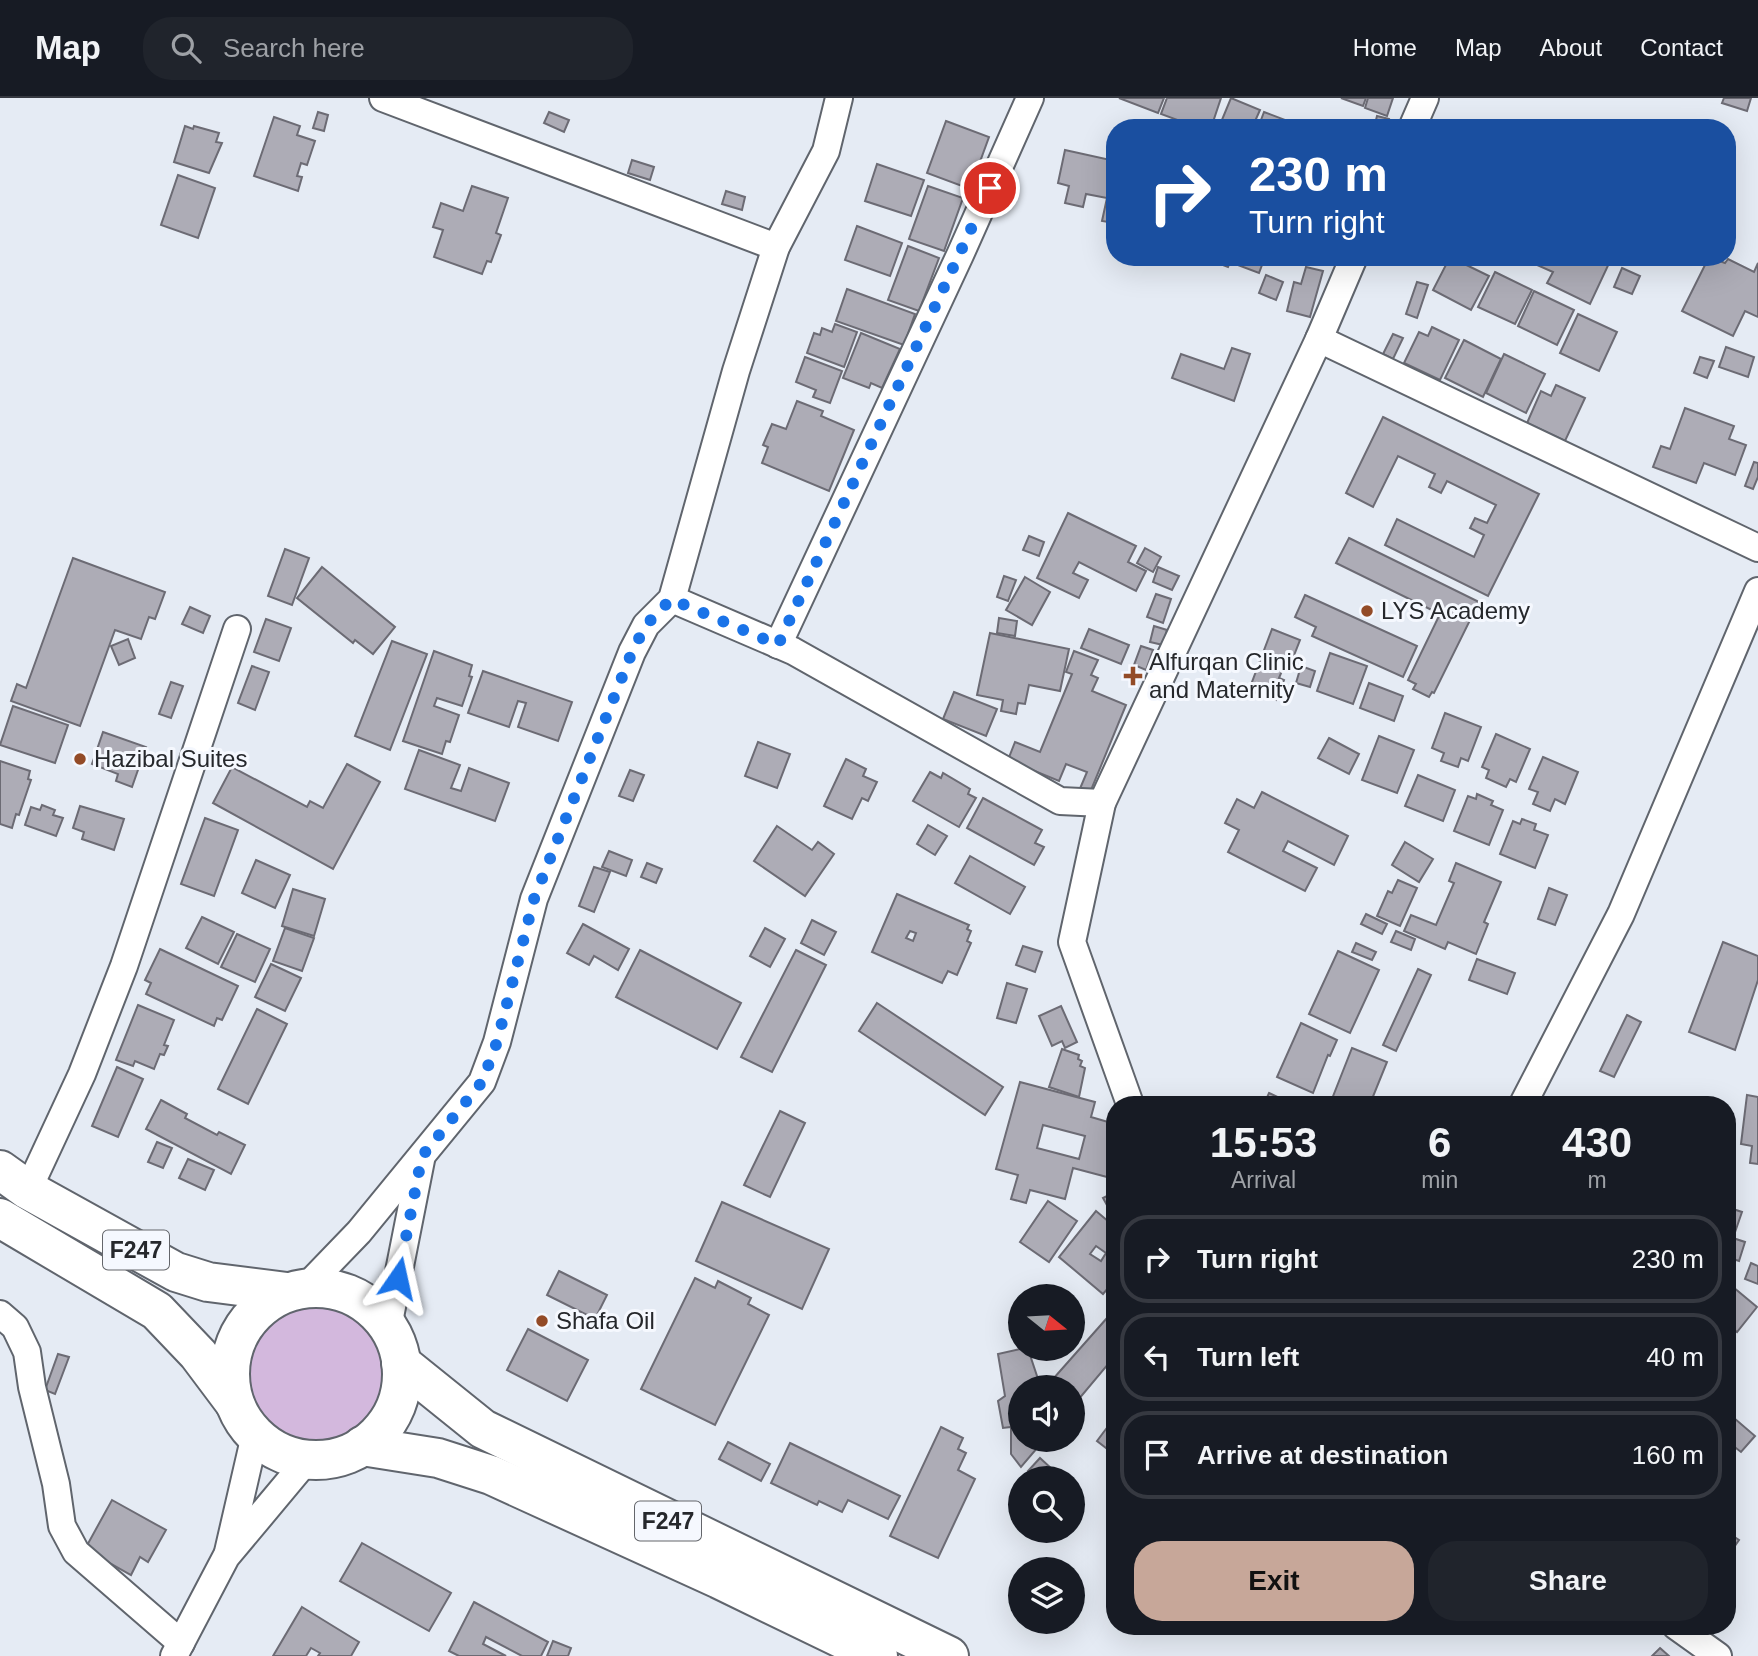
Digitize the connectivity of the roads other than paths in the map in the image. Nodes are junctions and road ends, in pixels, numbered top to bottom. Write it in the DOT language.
graph roads {
  1 [pos="383,98"];
  2 [pos="839,98"];
  3 [pos="1030,98"];
  4 [pos="1425,98"];
  5 [pos="1416,119"];
  6 [pos="776,247"];
  7 [pos="1350,266"];
  8 [pos="1319,339"];
  9 [pos="1758,548"];
  10 [pos="1758,591"];
  11 [pos="671,599"];
  12 [pos="237,629"];
  13 [pos="778,645"];
  14 [pos="1102,803"];
  15 [pos="1127,1096"];
  16 [pos="1527,1096"];
  17 [pos="422,1156"];
  18 [pos="14,1180"];
  19 [pos="0,1218"];
  20 [pos="296,1290"];
  21 [pos="0,1314"];
  22 [pos="388,1327"];
  23 [pos="401,1363"];
  24 [pos="235,1403"];
  25 [pos="255,1435"];
  26 [pos="362,1446"];
  27 [pos="307,1460"];
  28 [pos="226,1557"];
  29 [pos="1689,1635"];
  30 [pos="177,1649"];
  31 [pos="878,1656"];
  32 [pos="949,1656"];
  33 [pos="1718,1656"];
  1 -- 6 [label="street"];
  2 -- 6 [label="street"];
  3 -- 13 [label="street"];
  4 -- 5 [label="street"];
  6 -- 11 [label="street"];
  7 -- 8 [label="street"];
  8 -- 9 [label="street"];
  8 -- 14 [label="street"];
  10 -- 16 [label="street"];
  11 -- 13 [label="street"];
  11 -- 17 [label="street"];
  12 -- 18 [label="street"];
  13 -- 14 [label="street"];
  14 -- 15 [label="street"];
  17 -- 20 [label="street"];
  17 -- 22 [label="street"];
  18 -- 20 [label="main road, F247"];
  19 -- 24 [label="main road, F247"];
  20 -- 22 [label="main road, F247"];
  20 -- 24 [label="main road, F247"];
  21 -- 30 [label="street"];
  22 -- 23 [label="main road, F247"];
  23 -- 26 [label="main road, F247"];
  23 -- 32 [label="main road, F247"];
  24 -- 25 [label="main road, F247"];
  25 -- 27 [label="main road, F247"];
  25 -- 28 [label="street"];
  26 -- 27 [label="main road, F247"];
  26 -- 31 [label="main road, F247"];
  27 -- 28 [label="street"];
  28 -- 30 [label="street"];
  29 -- 33 [label="street"];
}
